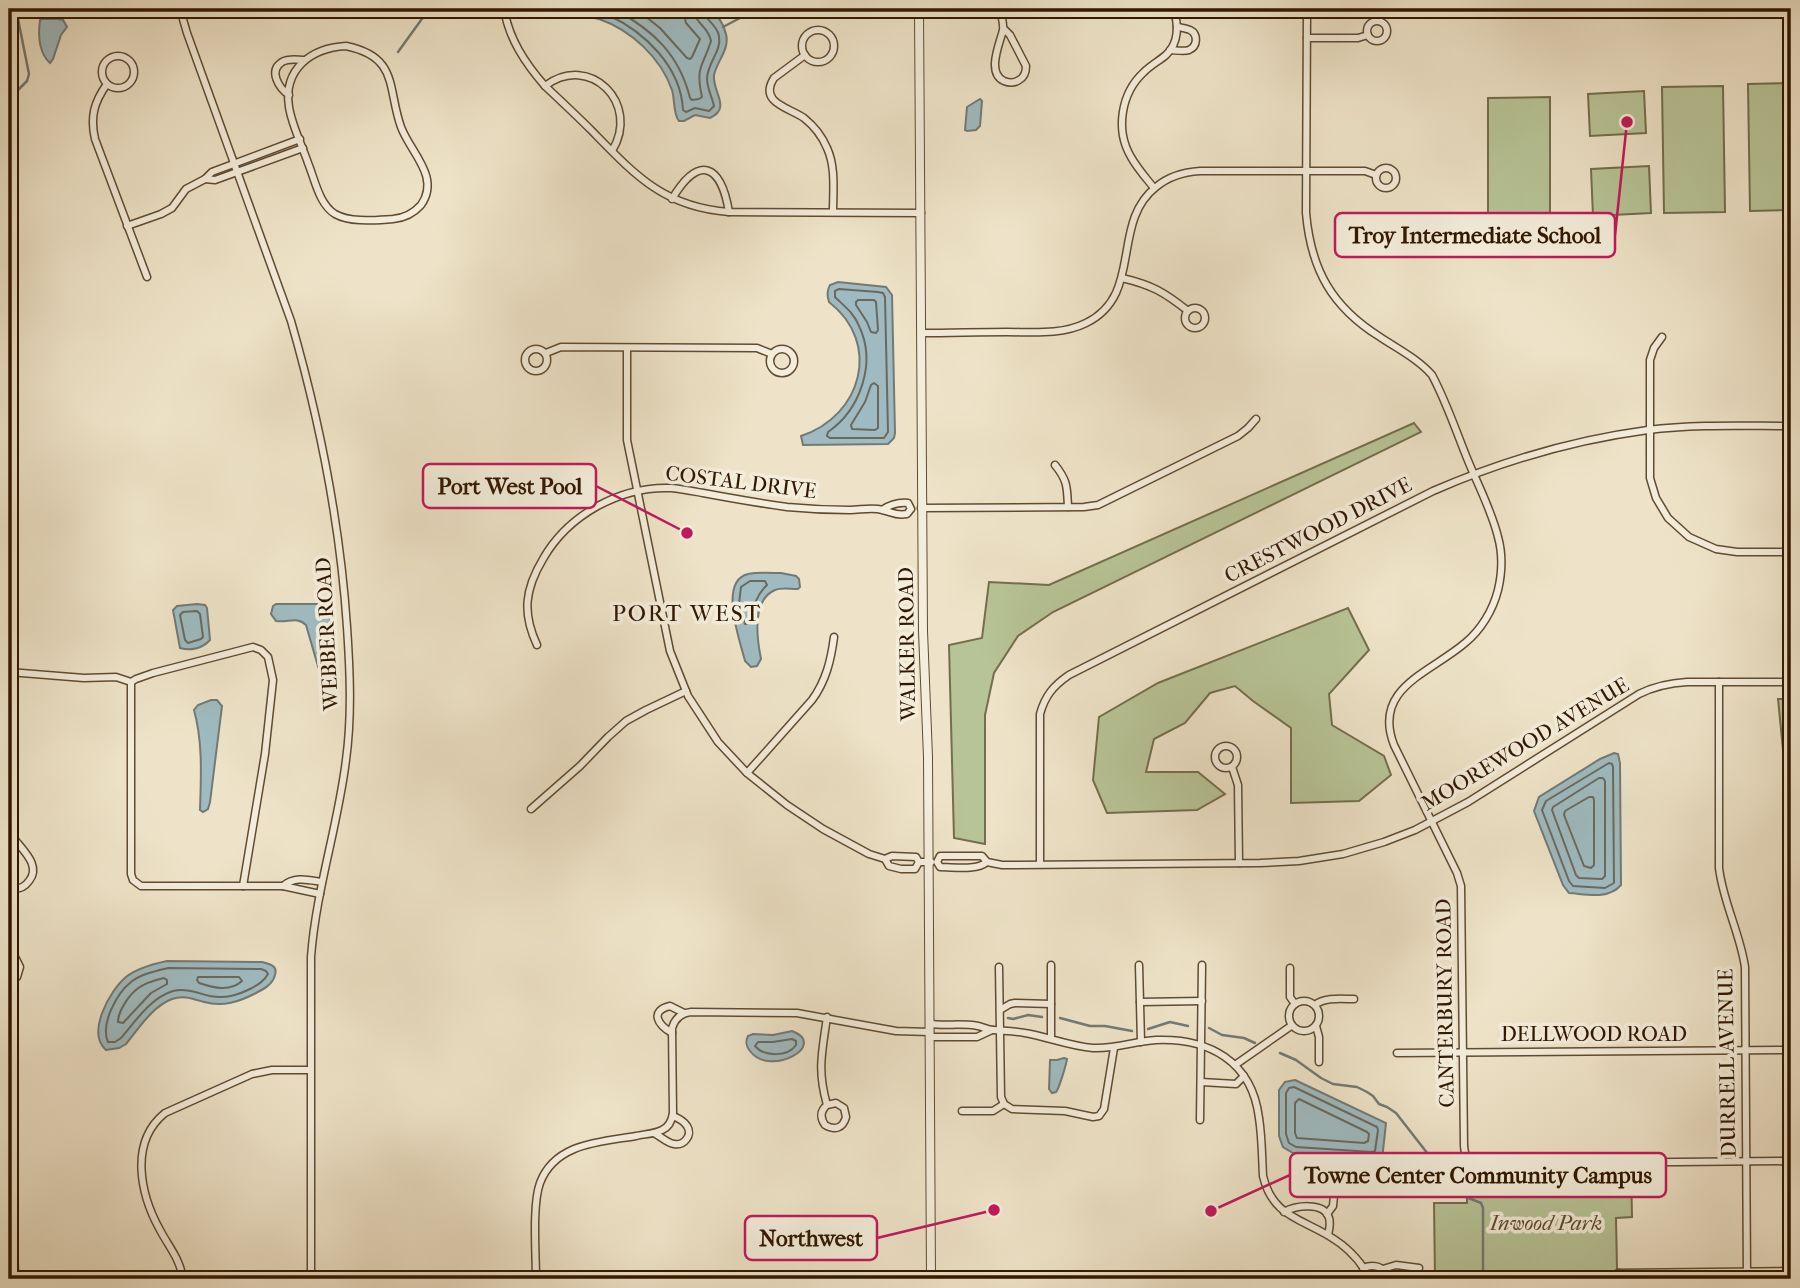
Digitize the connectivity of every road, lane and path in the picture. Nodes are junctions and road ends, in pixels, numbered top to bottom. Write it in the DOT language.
graph roads {
  1 [pos="180,9"];
  2 [pos="514,9"];
  3 [pos="919,9"];
  4 [pos="1000,9"];
  5 [pos="1173,9"];
  6 [pos="1307,9"];
  7 [pos="505,12"];
  8 [pos="1177,27"];
  9 [pos="1003,29"];
  10 [pos="1368,35"];
  11 [pos="1307,38"];
  12 [pos="1170,50"];
  13 [pos="805,55"];
  14 [pos="304,61"];
  15 [pos="107,84"];
  16 [pos="545,86"];
  17 [pos="289,95"];
  18 [pos="300,139"];
  19 [pos="303,148"];
  20 [pos="612,151"];
  21 [pos="235,162"];
  22 [pos="1306,171"];
  23 [pos="238,173"];
  24 [pos="1376,175"];
  25 [pos="205,179"];
  26 [pos="1154,188"];
  27 [pos="672,199"];
  28 [pos="729,212"];
  29 [pos="833,212"];
  30 [pos="920,213"];
  31 [pos="127,226"];
  32 [pos="147,276"];
  33 [pos="1122,278"];
  34 [pos="1188,312"];
  35 [pos="922,332"];
  36 [pos="1662,337"];
  37 [pos="627,348"];
  38 [pos="546,353"];
  39 [pos="772,354"];
  40 [pos="1256,419"];
  41 [pos="1791,426"];
  42 [pos="1650,430"];
  43 [pos="1055,465"];
  44 [pos="1474,474"];
  45 [pos="637,492"];
  46 [pos="1068,507"];
  47 [pos="923,508"];
  48 [pos="911,509"];
  49 [pos="882,510"];
  50 [pos="1791,552"];
  51 [pos="834,637"];
  52 [pos="537,645"];
  53 [pos="9,673"];
  54 [pos="131,682"];
  55 [pos="1719,682"];
  56 [pos="1791,682"];
  57 [pos="686,691"];
  58 [pos="1232,767"];
  59 [pos="747,773"];
  60 [pos="531,808"];
  61 [pos="9,820"];
  62 [pos="1432,822"];
  63 [pos="10,836"];
  64 [pos="886,859"];
  65 [pos="919,862"];
  66 [pos="933,862"];
  67 [pos="1239,863"];
  68 [pos="1040,864"];
  69 [pos="323,882"];
  70 [pos="243,886"];
  71 [pos="284,886"];
  72 [pos="9,888"];
  73 [pos="320,894"];
  74 [pos="9,954"];
  75 [pos="1051,965"];
  76 [pos="1139,965"];
  77 [pos="1202,965"];
  78 [pos="999,967"];
  79 [pos="1290,968"];
  80 [pos="9,982"];
  81 [pos="1354,999"];
  82 [pos="1202,1001"];
  83 [pos="1140,1002"];
  84 [pos="1051,1004"];
  85 [pos="1295,1004"];
  86 [pos="1315,1005"];
  87 [pos="999,1010"];
  88 [pos="684,1013"];
  89 [pos="827,1017"];
  90 [pos="1291,1026"];
  91 [pos="1316,1026"];
  92 [pos="996,1030"];
  93 [pos="930,1031"];
  94 [pos="672,1032"];
  95 [pos="1051,1038"];
  96 [pos="1140,1042"];
  97 [pos="1202,1044"];
  98 [pos="1114,1048"];
  99 [pos="1746,1050"];
  100 [pos="1791,1050"];
  101 [pos="1463,1052"];
  102 [pos="1397,1053"];
  103 [pos="1319,1062"];
  104 [pos="1235,1065"];
  105 [pos="310,1070"];
  106 [pos="1244,1076"];
  107 [pos="1201,1082"];
  108 [pos="1004,1104"];
  109 [pos="827,1105"];
  110 [pos="962,1111"];
  111 [pos="673,1116"];
  112 [pos="1200,1120"];
  113 [pos="654,1133"];
  114 [pos="1746,1161"];
  115 [pos="1791,1161"];
  116 [pos="1336,1175"];
  117 [pos="1284,1212"];
  118 [pos="1327,1214"];
  119 [pos="9,1217"];
  120 [pos="1328,1235"];
  121 [pos="1363,1268"];
  122 [pos="1419,1268"];
  123 [pos="1383,1269"];
  124 [pos="1791,1271"];
  125 [pos="1618,1273"];
  126 [pos="1747,1275"];
  127 [pos="15,1279"];
  128 [pos="183,1279"];
  129 [pos="311,1279"];
  130 [pos="536,1279"];
  131 [pos="931,1279"];
  132 [pos="1370,1279"];
  133 [pos="1390,1279"];
  1 -- 21 [label="street, WEBBER ROAD"];
  2 -- 7 [label="street"];
  3 -- 30 [label="street, WALKER ROAD"];
  4 -- 9 [label="street"];
  5 -- 8 [label="street"];
  6 -- 11 [label="street, CANTERBURY ROAD"];
  7 -- 16 [label="street"];
  8 -- 12 [label="street"];
  8 -- 12 [label="street"];
  9 -- 9 [label="street"];
  10 -- 11 [label="street"];
  11 -- 22 [label="street, CANTERBURY ROAD"];
  12 -- 26 [label="street"];
  13 -- 13 [label="street"];
  13 -- 29 [label="street"];
  14 -- 17 [label="street"];
  14 -- 17 [label="street"];
  14 -- 19 [label="street"];
  15 -- 15 [label="street"];
  15 -- 31 [label="street"];
  16 -- 20 [label="street"];
  16 -- 20 [label="street"];
  17 -- 18 [label="street"];
  18 -- 19 [label="street"];
  18 -- 21 [label="street"];
  19 -- 23 [label="street"];
  20 -- 27 [label="street"];
  21 -- 23 [label="street, WEBBER ROAD"];
  21 -- 25 [label="street"];
  22 -- 24 [label="street"];
  22 -- 26 [label="street"];
  22 -- 44 [label="street, CANTERBURY ROAD"];
  23 -- 25 [label="street"];
  23 -- 69 [label="street, WEBBER ROAD"];
  25 -- 31 [label="street"];
  26 -- 33 [label="street"];
  27 -- 28 [label="street"];
  27 -- 28 [label="street"];
  28 -- 29 [label="street"];
  29 -- 30 [label="street"];
  30 -- 35 [label="street, WALKER ROAD"];
  31 -- 32 [label="street"];
  33 -- 34 [label="street"];
  33 -- 35 [label="street"];
  35 -- 47 [label="street, WALKER ROAD"];
  36 -- 42 [label="street"];
  37 -- 38 [label="street"];
  37 -- 39 [label="street"];
  37 -- 45 [label="street"];
  40 -- 46 [label="street, COSTAL DRIVE"];
  41 -- 42 [label="street, CRESTWOOD DRIVE"];
  42 -- 44 [label="street, CRESTWOOD DRIVE"];
  42 -- 50 [label="street"];
  43 -- 46 [label="street"];
  44 -- 62 [label="street, CANTERBURY ROAD"];
  44 -- 68 [label="street, CRESTWOOD DRIVE"];
  45 -- 49 [label="street, COSTAL DRIVE"];
  45 -- 52 [label="street, COSTAL DRIVE"];
  45 -- 57 [label="street"];
  46 -- 47 [label="street, COSTAL DRIVE"];
  47 -- 48 [label="street, COSTAL DRIVE"];
  47 -- 66 [label="street, WALKER ROAD"];
  48 -- 49 [label="street, COSTAL DRIVE"];
  48 -- 49 [label="street, COSTAL DRIVE"];
  51 -- 59 [label="street"];
  53 -- 54 [label="street"];
  54 -- 70 [label="street"];
  54 -- 70 [label="street"];
  55 -- 56 [label="street, MOOREWOOD AVENUE"];
  55 -- 62 [label="street, MOOREWOOD AVENUE"];
  55 -- 99 [label="street, DURRELL AVENUE"];
  57 -- 59 [label="street"];
  57 -- 60 [label="street"];
  58 -- 67 [label="street"];
  59 -- 64 [label="street"];
  61 -- 63 [label="street"];
  62 -- 67 [label="street, MOOREWOOD AVENUE"];
  62 -- 101 [label="street, CANTERBURY ROAD"];
  63 -- 72 [label="street"];
  64 -- 65 [label="street"];
  64 -- 65 [label="street"];
  65 -- 66 [label="street"];
  66 -- 68 [label="street, MOOREWOOD AVENUE"];
  66 -- 93 [label="street, WALKER ROAD"];
  67 -- 68 [label="street, MOOREWOOD AVENUE"];
  69 -- 71 [label="street"];
  69 -- 73 [label="street, WEBBER ROAD"];
  70 -- 71 [label="street"];
  71 -- 73 [label="street"];
  73 -- 105 [label="street, WEBBER ROAD"];
  74 -- 80 [label="street"];
  75 -- 84 [label="street"];
  76 -- 83 [label="street"];
  77 -- 82 [label="street"];
  78 -- 87 [label="street"];
  79 -- 85 [label="street"];
  81 -- 86 [label="street"];
  82 -- 83 [label="street"];
  82 -- 97 [label="street"];
  83 -- 96 [label="street"];
  84 -- 87 [label="street"];
  84 -- 95 [label="street"];
  85 -- 86 [label="street"];
  85 -- 90 [label="street"];
  86 -- 91 [label="street"];
  87 -- 92 [label="street"];
  88 -- 89 [label="street"];
  88 -- 94 [label="street"];
  88 -- 94 [label="street"];
  89 -- 93 [label="street"];
  89 -- 109 [label="street"];
  90 -- 91 [label="street"];
  90 -- 104 [label="street"];
  91 -- 103 [label="street"];
  92 -- 93 [label="street"];
  92 -- 93 [label="street"];
  92 -- 95 [label="street"];
  92 -- 108 [label="street"];
  93 -- 131 [label="street, WALKER ROAD"];
  94 -- 111 [label="street"];
  95 -- 98 [label="street"];
  96 -- 97 [label="street"];
  96 -- 98 [label="street"];
  97 -- 104 [label="street"];
  97 -- 107 [label="street"];
  98 -- 108 [label="street"];
  99 -- 100 [label="street, DELLWOOD ROAD"];
  99 -- 101 [label="street, DELLWOOD ROAD"];
  99 -- 114 [label="street, DURRELL AVENUE"];
  101 -- 102 [label="street, DELLWOOD ROAD"];
  101 -- 114 [label="street, CANTERBURY ROAD"];
  104 -- 106 [label="street"];
  105 -- 128 [label="street"];
  105 -- 129 [label="street, WEBBER ROAD"];
  106 -- 107 [label="street"];
  106 -- 117 [label="street"];
  107 -- 112 [label="street"];
  108 -- 110 [label="street"];
  109 -- 109 [label="street"];
  111 -- 113 [label="street"];
  111 -- 113 [label="street"];
  113 -- 130 [label="street"];
  114 -- 115 [label="street"];
  114 -- 126 [label="street, DURRELL AVENUE"];
  116 -- 118 [label="street"];
  117 -- 118 [label="street"];
  117 -- 120 [label="street"];
  118 -- 120 [label="street"];
  119 -- 127 [label="street"];
  120 -- 121 [label="street"];
  121 -- 123 [label="street"];
  121 -- 132 [label="street"];
  122 -- 123 [label="street"];
  123 -- 133 [label="street"];
  124 -- 126 [label="street"];
  125 -- 126 [label="street"];
}
